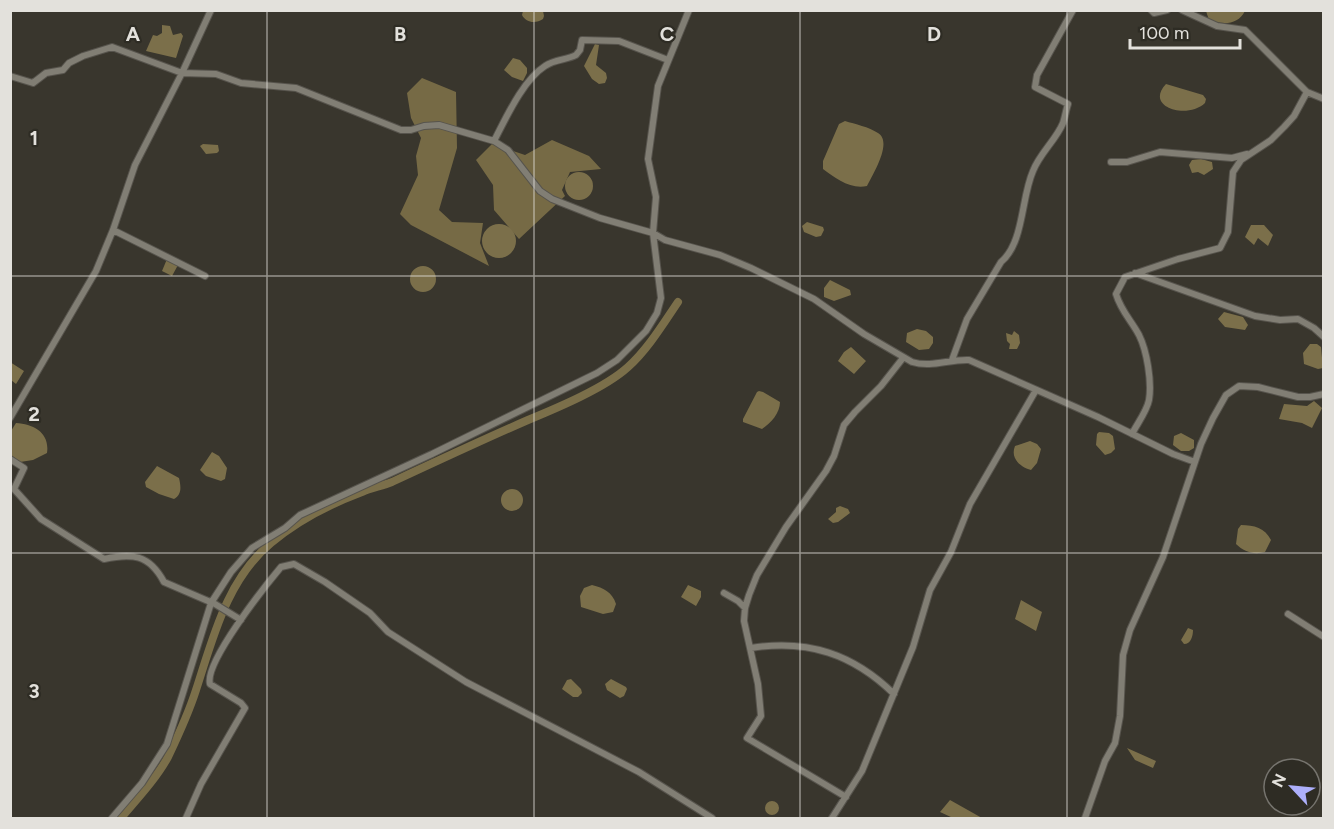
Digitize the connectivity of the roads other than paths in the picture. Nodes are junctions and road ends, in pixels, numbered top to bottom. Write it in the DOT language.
graph roads {
  1 [pos="211,10"];
  2 [pos="689,10"];
  3 [pos="1073,10"];
  4 [pos="1151,10"];
  5 [pos="1167,10"];
  6 [pos="1182,10"];
  7 [pos="668,60"];
  8 [pos="182,73"];
  9 [pos="10,76"];
  10 [pos="1307,92"];
  11 [pos="1323,99"];
  12 [pos="494,141"];
  13 [pos="1256,151"];
  14 [pos="1111,162"];
  15 [pos="113,230"];
  16 [pos="653,233"];
  17 [pos="1135,273"];
  18 [pos="205,276"];
  19 [pos="1323,337"];
  20 [pos="903,358"];
  21 [pos="952,360"];
  22 [pos="1036,390"];
  23 [pos="1323,394"];
  24 [pos="10,418"];
  25 [pos="1132,434"];
  26 [pos="10,459"];
  27 [pos="1195,462"];
  28 [pos="724,593"];
  29 [pos="213,603"];
  30 [pos="744,608"];
  31 [pos="1288,614"];
  32 [pos="241,620"];
  33 [pos="1323,637"];
  34 [pos="751,648"];
  35 [pos="894,694"];
  36 [pos="846,797"];
  37 [pos="187,818"];
  38 [pos="112,819"];
  39 [pos="712,819"];
  40 [pos="832,819"];
  41 [pos="1085,819"];
  1 -- 8 [label="street"];
  2 -- 7 [label="street"];
  3 -- 21 [label="street"];
  4 -- 5 [label="street"];
  6 -- 10 [label="street"];
  7 -- 12 [label="street"];
  7 -- 16 [label="street"];
  8 -- 9 [label="street"];
  8 -- 12 [label="street"];
  8 -- 15 [label="street"];
  10 -- 11 [label="street"];
  10 -- 13 [label="street"];
  12 -- 16 [label="street"];
  13 -- 14 [label="street"];
  13 -- 17 [label="street"];
  15 -- 18 [label="street"];
  15 -- 24 [label="street"];
  16 -- 20 [label="street"];
  16 -- 29 [label="street"];
  17 -- 19 [label="street"];
  17 -- 25 [label="street"];
  20 -- 21 [label="street"];
  20 -- 30 [label="street"];
  21 -- 22 [label="street"];
  22 -- 25 [label="street"];
  22 -- 35 [label="street"];
  23 -- 27 [label="street"];
  25 -- 27 [label="street"];
  26 -- 29 [label="street"];
  27 -- 41 [label="street"];
  28 -- 30 [label="street"];
  29 -- 32 [label="street"];
  29 -- 38 [label="street"];
  30 -- 34 [label="street"];
  31 -- 33 [label="street"];
  32 -- 37 [label="street"];
  32 -- 39 [label="street"];
  34 -- 35 [label="street"];
  34 -- 36 [label="street"];
  35 -- 36 [label="street"];
  36 -- 40 [label="street"];
}
